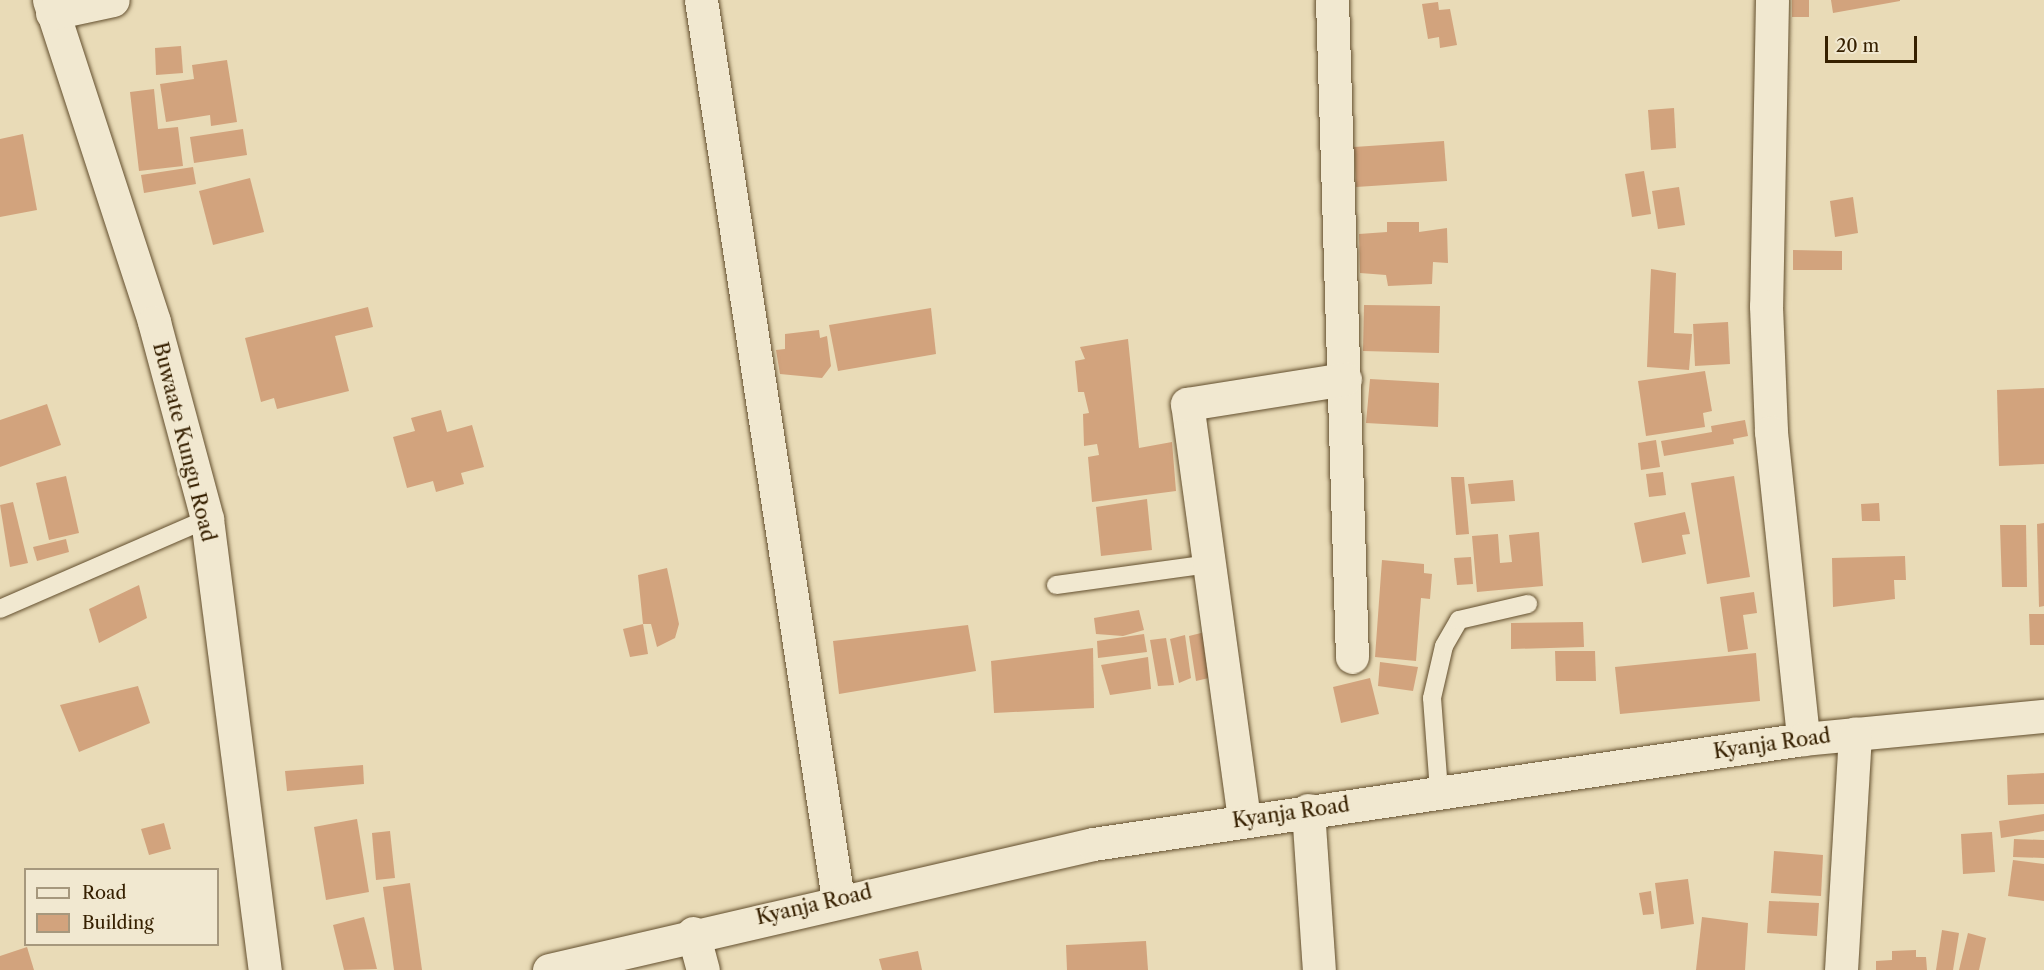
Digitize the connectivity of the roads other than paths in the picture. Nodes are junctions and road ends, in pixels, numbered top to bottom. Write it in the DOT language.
graph roads {
  1 [pos="113,0"];
  2 [pos="701,0"];
  3 [pos="1332,0"];
  4 [pos="1772,0"];
  5 [pos="50,6"];
  6 [pos="1345,379"];
  7 [pos="207,519"];
  8 [pos="1209,564"];
  9 [pos="1056,585"];
  10 [pos="1528,604"];
  11 [pos="0,609"];
  12 [pos="1352,657"];
  13 [pos="2044,716"];
  14 [pos="1855,733"];
  15 [pos="1803,739"];
  16 [pos="1439,791"];
  17 [pos="1308,810"];
  18 [pos="1244,819"];
  19 [pos="838,899"];
  20 [pos="693,933"];
  21 [pos="265,970"];
  22 [pos="549,970"];
  23 [pos="703,970"];
  24 [pos="1319,970"];
  25 [pos="1841,970"];
  1 -- 5 [label="street"];
  2 -- 19 [label="street"];
  3 -- 6 [label="street"];
  4 -- 15 [label="street"];
  5 -- 7 [label="street, Buwaate Kungu Road"];
  6 -- 8 [label="street"];
  6 -- 12 [label="street"];
  7 -- 11 [label="lane"];
  7 -- 21 [label="street, Buwaate Kungu Road"];
  8 -- 9 [label="lane"];
  8 -- 18 [label="street"];
  10 -- 16 [label="lane"];
  13 -- 14 [label="street, Kyanja Road"];
  14 -- 15 [label="street, Kyanja Road"];
  14 -- 25 [label="street"];
  15 -- 16 [label="street, Kyanja Road"];
  16 -- 17 [label="street, Kyanja Road"];
  17 -- 18 [label="street, Kyanja Road"];
  17 -- 24 [label="street"];
  18 -- 19 [label="street, Kyanja Road"];
  19 -- 20 [label="street, Kyanja Road"];
  20 -- 22 [label="street, Kyanja Road"];
  20 -- 23 [label="street"];
}
